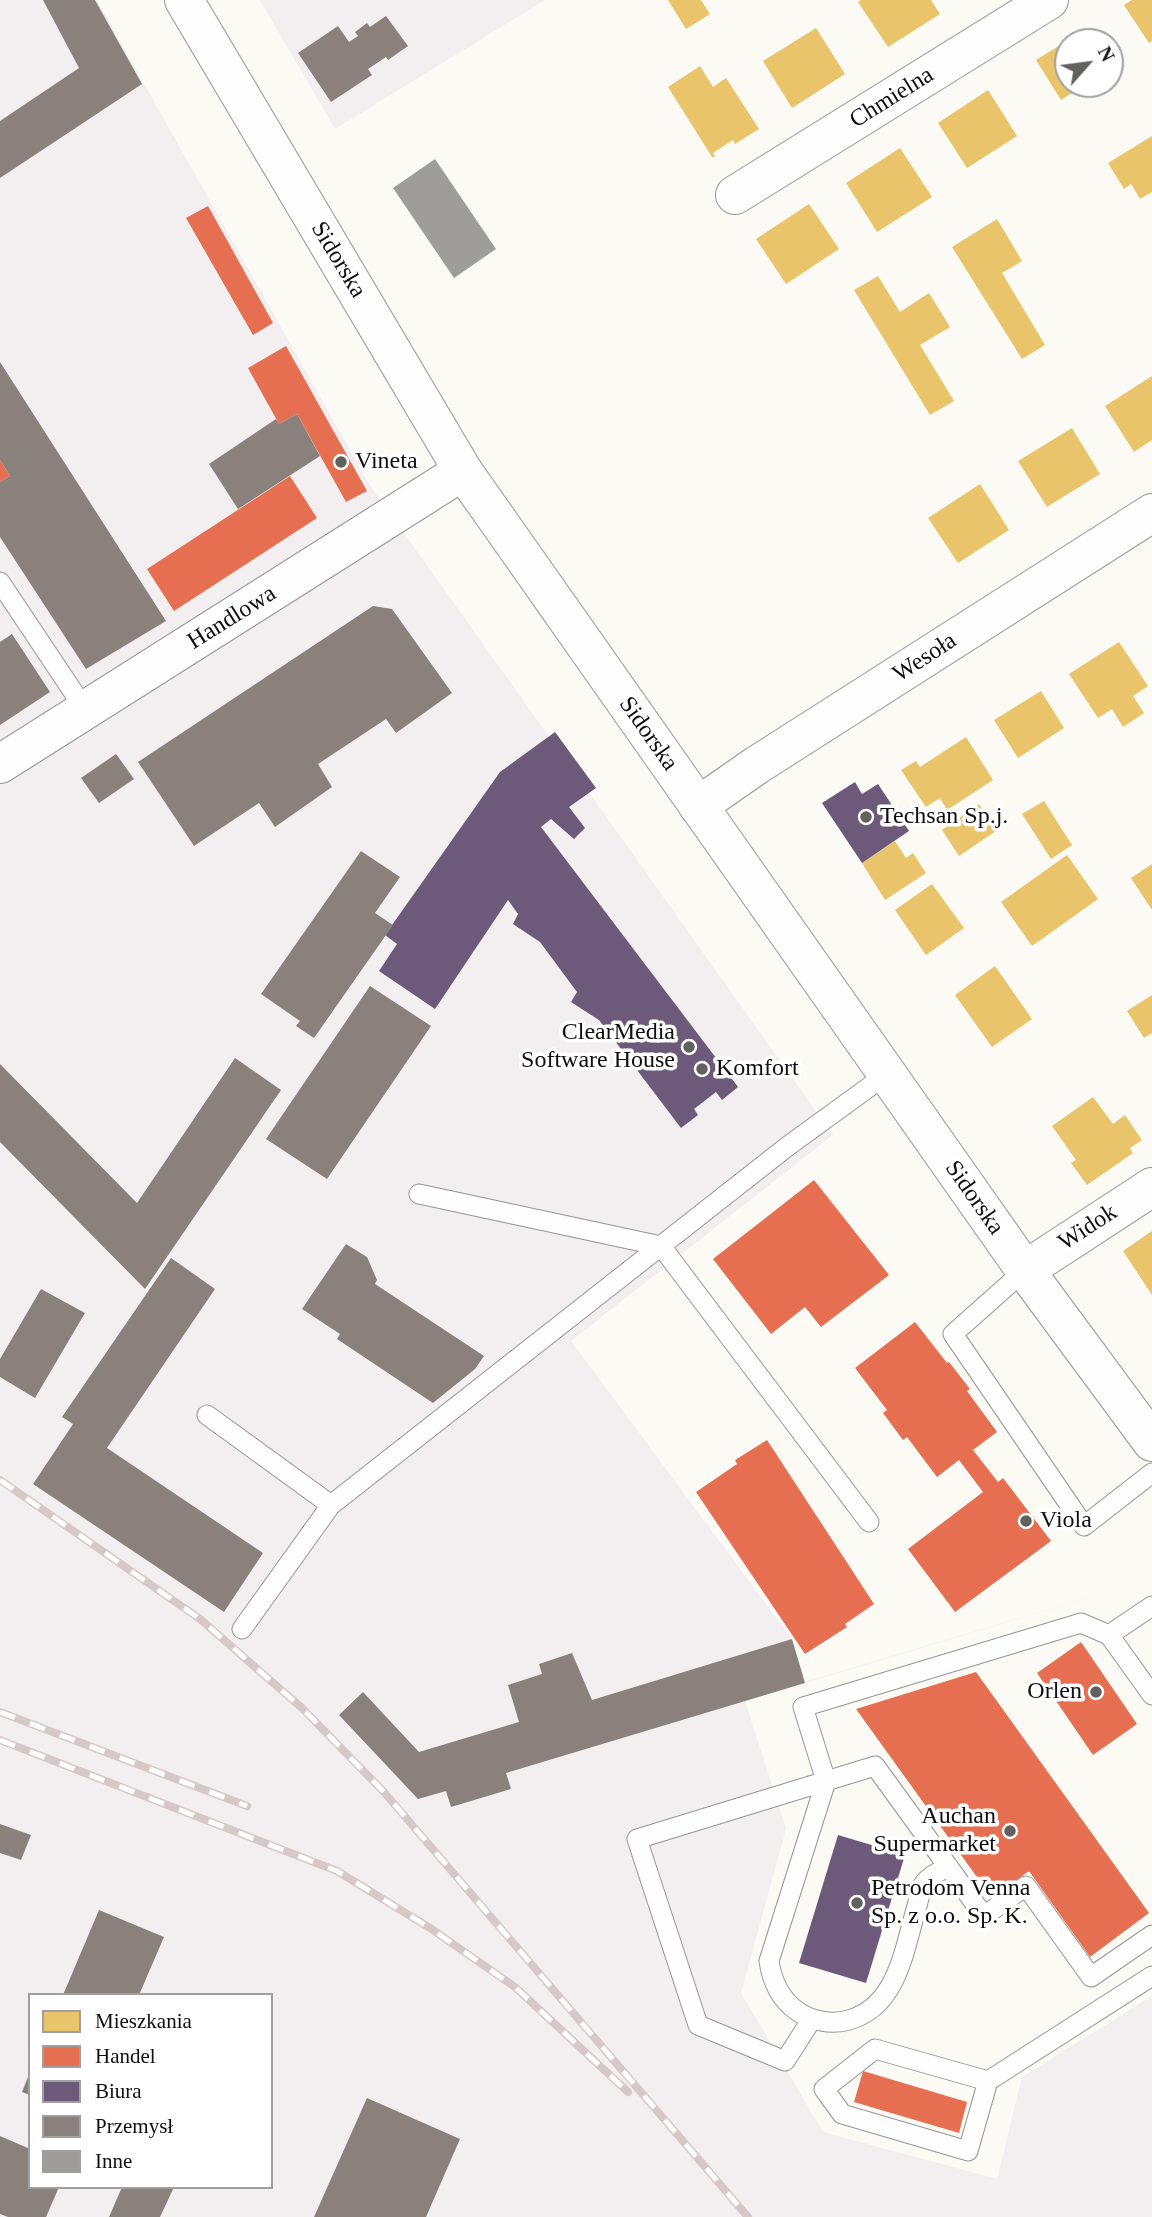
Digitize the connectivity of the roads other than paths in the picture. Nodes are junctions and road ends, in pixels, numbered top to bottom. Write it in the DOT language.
graph roads {
  1 [pos="184,0"];
  2 [pos="1049,0"];
  3 [pos="735,195"];
  4 [pos="463,471"];
  5 [pos="1152,513"];
  6 [pos="1,585"];
  7 [pos="86,711"];
  8 [pos="0,764"];
  9 [pos="698,806"];
  10 [pos="887,1074"];
  11 [pos="1152,1187"];
  12 [pos="419,1194"];
  13 [pos="661,1246"];
  14 [pos="1025,1270"];
  15 [pos="207,1415"];
  16 [pos="1152,1442"];
  17 [pos="1152,1473"];
  18 [pos="331,1505"];
  19 [pos="869,1522"];
  20 [pos="1152,1606"];
  21 [pos="242,1629"];
  22 [pos="1109,1635"];
  23 [pos="1152,1695"];
  24 [pos="826,1781"];
  25 [pos="948,1866"];
  26 [pos="1152,1935"];
  27 [pos="1152,1976"];
  28 [pos="811,2019"];
  29 [pos="988,2081"];
  1 -- 4 [label="street, Sidorska"];
  2 -- 3 [label="street, Chmielna"];
  4 -- 7 [label="street, Handlowa"];
  4 -- 9 [label="street, Sidorska"];
  5 -- 9 [label="street, Wesoła"];
  6 -- 7 [label="lane"];
  7 -- 8 [label="street, Handlowa"];
  9 -- 10 [label="street, Sidorska"];
  10 -- 13 [label="lane"];
  10 -- 14 [label="street, Sidorska"];
  11 -- 14 [label="street, Widok"];
  12 -- 13 [label="lane"];
  13 -- 18 [label="lane"];
  13 -- 19 [label="lane"];
  14 -- 16 [label="street, Sidorska"];
  14 -- 17 [label="lane"];
  15 -- 18 [label="lane"];
  18 -- 21 [label="lane"];
  20 -- 22 [label="lane"];
  22 -- 23 [label="lane"];
  22 -- 24 [label="lane"];
  24 -- 25 [label="lane"];
  24 -- 28 [label="lane"];
  24 -- 28 [label="lane"];
  25 -- 26 [label="lane"];
  25 -- 28 [label="lane"];
  27 -- 29 [label="lane"];
  29 -- 29 [label="lane"];
}
